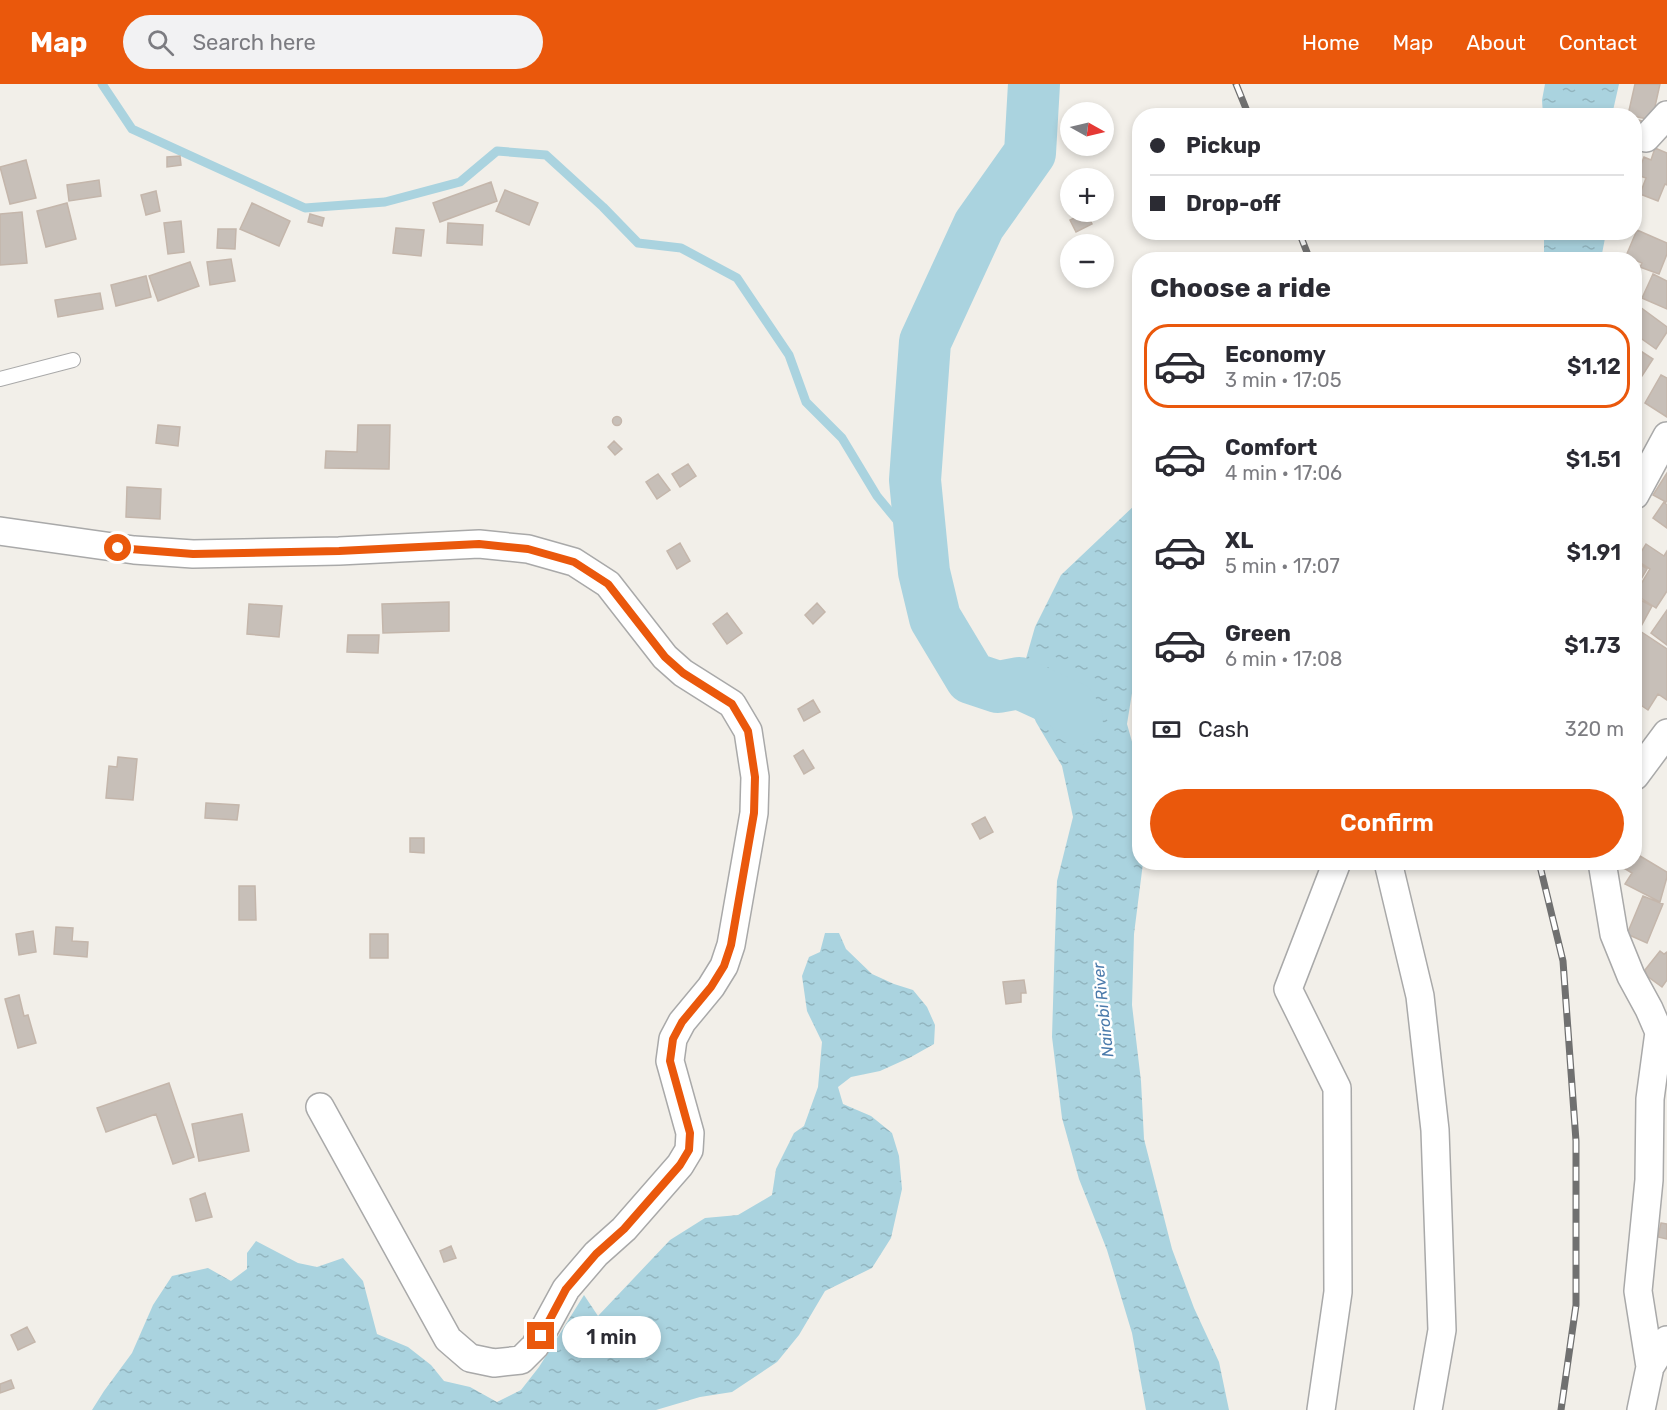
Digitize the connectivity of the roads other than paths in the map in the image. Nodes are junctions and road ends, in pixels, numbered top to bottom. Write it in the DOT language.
graph roads {
  1 [pos="1667,115"];
  2 [pos="1646,138"];
  3 [pos="74,360"];
  4 [pos="0,379"];
  5 [pos="1667,436"];
  6 [pos="1642,482"];
  7 [pos="0,531"];
  8 [pos="1667,733"];
  9 [pos="1642,767"];
  10 [pos="1334,870"];
  11 [pos="1390,870"];
  12 [pos="1603,870"];
  13 [pos="1663,1026"];
  14 [pos="321,1107"];
  15 [pos="1667,1340"];
  16 [pos="1650,1367"];
  17 [pos="1322,1410"];
  18 [pos="1428,1410"];
  19 [pos="1641,1410"];
  1 -- 2 [label="street"];
  3 -- 4 [label="lane"];
  5 -- 6 [label="street"];
  7 -- 14 [label="street"];
  8 -- 9 [label="street"];
  10 -- 17 [label="street"];
  11 -- 18 [label="street"];
  12 -- 13 [label="street"];
  13 -- 16 [label="street"];
  15 -- 16 [label="street"];
  16 -- 19 [label="street"];
}
